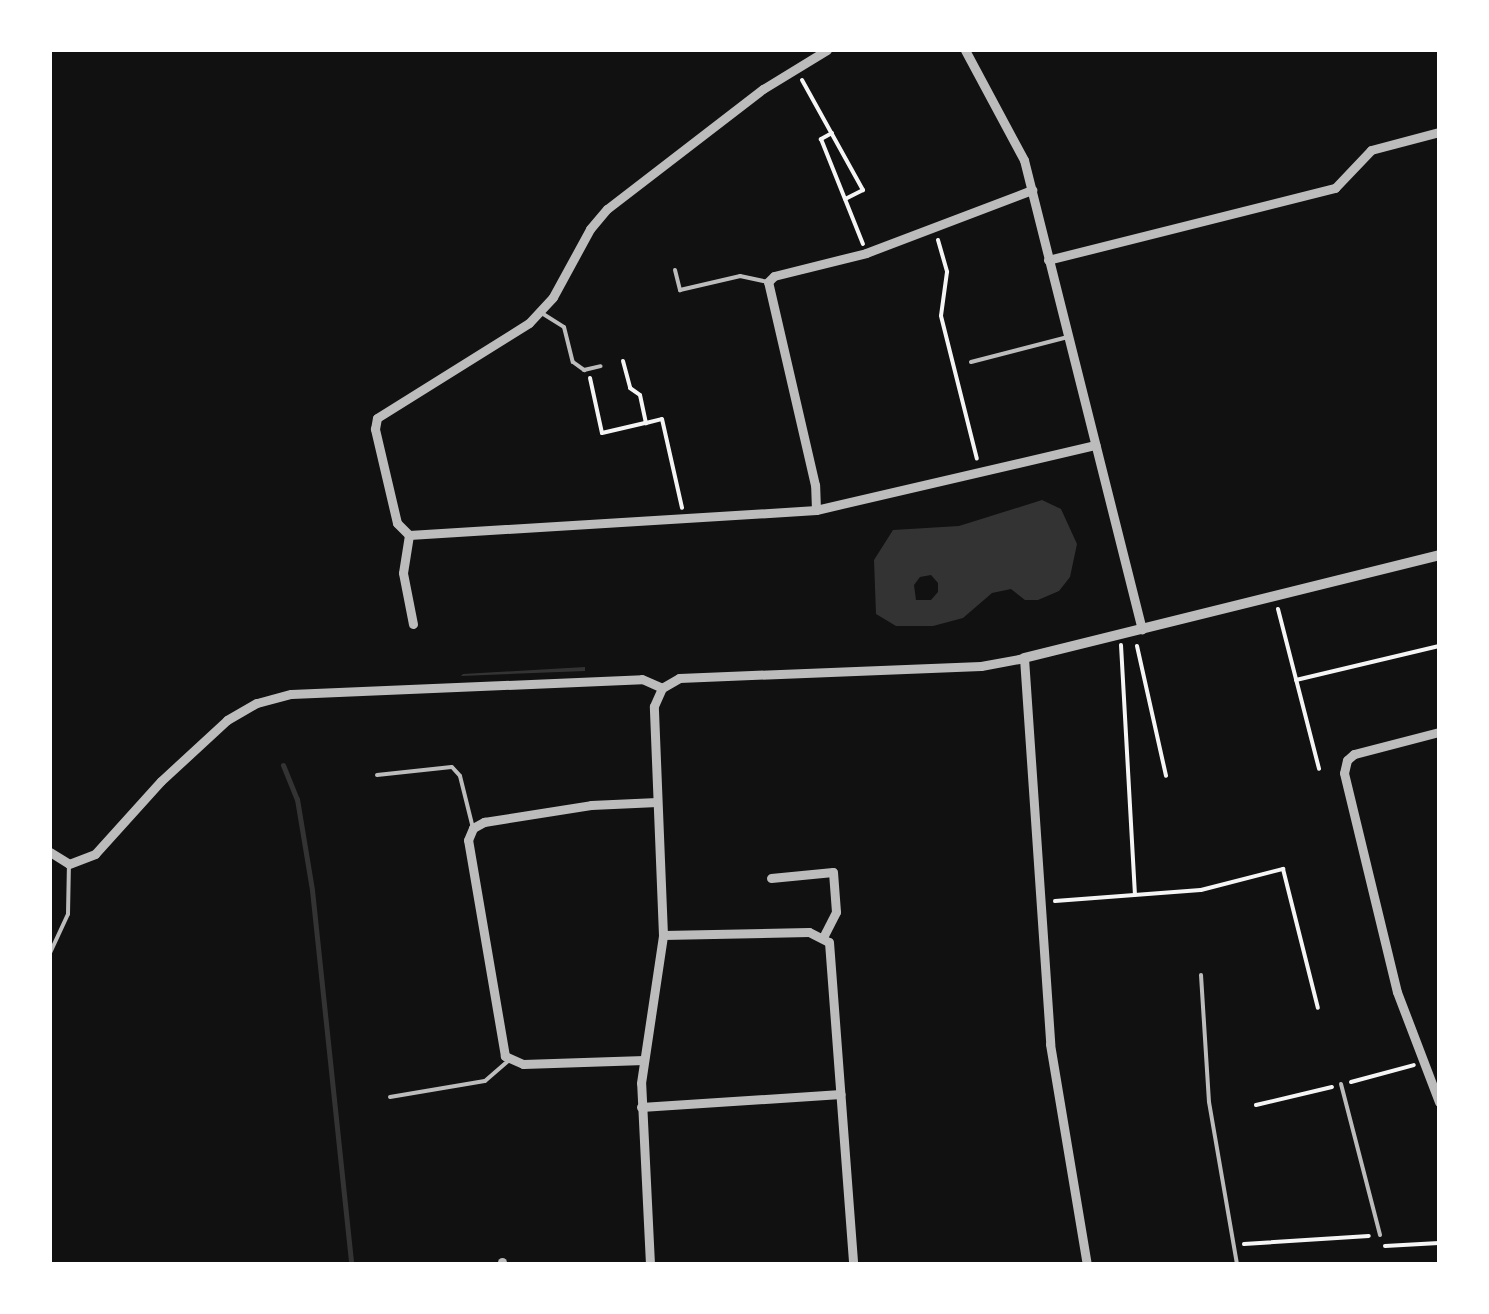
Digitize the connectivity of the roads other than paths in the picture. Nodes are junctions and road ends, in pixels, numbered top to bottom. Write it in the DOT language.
graph roads {
  1 [pos="827,50"];
  2 [pos="965,50"];
  3 [pos="1439,132"];
  4 [pos="1032,190"];
  5 [pos="1048,260"];
  6 [pos="675,270"];
  7 [pos="768,282"];
  8 [pos="540,312"];
  9 [pos="1068,336"];
  10 [pos="971,362"];
  11 [pos="602,366"];
  12 [pos="1096,444"];
  13 [pos="816,510"];
  14 [pos="409,535"];
  15 [pos="1439,555"];
  16 [pos="413,624"];
  17 [pos="1138,630"];
  18 [pos="1024,658"];
  19 [pos="662,688"];
  20 [pos="1439,732"];
  21 [pos="377,775"];
  22 [pos="656,802"];
  23 [pos="473,828"];
  24 [pos="50,852"];
  25 [pos="70,864"];
  26 [pos="771,878"];
  27 [pos="663,935"];
  28 [pos="824,936"];
  29 [pos="50,953"];
  30 [pos="1201,975"];
  31 [pos="509,1060"];
  32 [pos="644,1060"];
  33 [pos="1341,1084"];
  34 [pos="841,1094"];
  35 [pos="390,1097"];
  36 [pos="1439,1102"];
  37 [pos="641,1107"];
  38 [pos="1380,1235"];
  39 [pos="650,1264"];
  40 [pos="852,1264"];
  41 [pos="1087,1264"];
  42 [pos="1237,1264"];
  1 -- 8 [label="street"];
  2 -- 4 [label="street"];
  3 -- 5 [label="street"];
  4 -- 5 [label="street"];
  4 -- 7 [label="street"];
  5 -- 9 [label="street"];
  6 -- 7 [label="lane"];
  7 -- 13 [label="street"];
  8 -- 11 [label="lane"];
  8 -- 14 [label="street"];
  9 -- 10 [label="lane"];
  9 -- 12 [label="street"];
  12 -- 13 [label="street"];
  12 -- 17 [label="street"];
  13 -- 14 [label="street"];
  14 -- 16 [label="street"];
  15 -- 17 [label="street"];
  17 -- 18 [label="street"];
  18 -- 19 [label="street"];
  18 -- 41 [label="street"];
  19 -- 22 [label="street"];
  19 -- 25 [label="street"];
  20 -- 36 [label="street"];
  21 -- 23 [label="lane"];
  22 -- 23 [label="street"];
  22 -- 27 [label="street"];
  23 -- 31 [label="street"];
  24 -- 25 [label="street"];
  25 -- 29 [label="lane"];
  26 -- 28 [label="street"];
  27 -- 28 [label="street"];
  27 -- 32 [label="street"];
  28 -- 34 [label="street"];
  30 -- 42 [label="lane"];
  31 -- 32 [label="street"];
  31 -- 35 [label="lane"];
  32 -- 37 [label="street"];
  33 -- 38 [label="lane"];
  34 -- 37 [label="street"];
  34 -- 40 [label="street"];
  37 -- 39 [label="street"];
}
